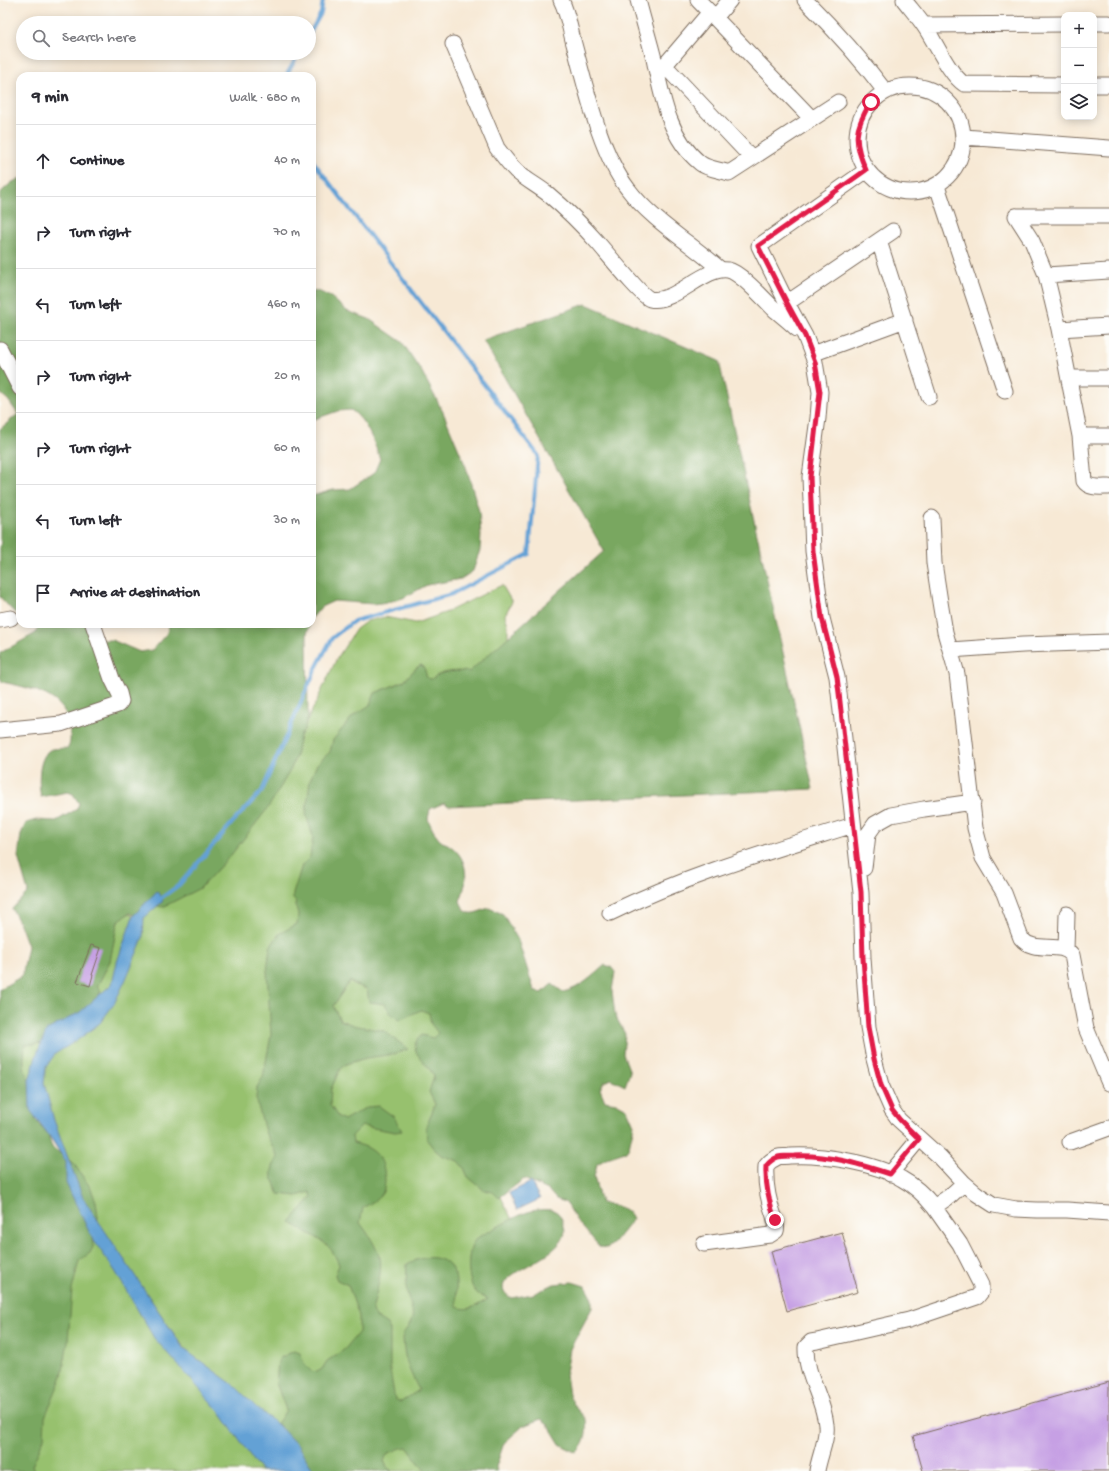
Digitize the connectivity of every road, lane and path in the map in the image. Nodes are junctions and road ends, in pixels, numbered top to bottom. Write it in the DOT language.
graph roads {
  1 [pos="561,0"];
  2 [pos="638,0"];
  3 [pos="730,0"];
  4 [pos="805,0"];
  5 [pos="904,0"];
  6 [pos="707,7"];
  7 [pos="1097,23"];
  8 [pos="1109,23"];
  9 [pos="1061,24"];
  10 [pos="924,25"];
  11 [pos="453,44"];
  12 [pos="661,71"];
  13 [pos="1061,85"];
  14 [pos="1097,85"];
  15 [pos="1109,85"];
  16 [pos="886,91"];
  17 [pos="838,102"];
  18 [pos="812,119"];
  19 [pos="964,137"];
  20 [pos="1109,148"];
  21 [pos="752,158"];
  22 [pos="866,170"];
  23 [pos="937,186"];
  24 [pos="1109,216"];
  25 [pos="893,231"];
  26 [pos="879,241"];
  27 [pos="721,270"];
  28 [pos="1109,271"];
  29 [pos="1046,275"];
  30 [pos="787,303"];
  31 [pos="905,320"];
  32 [pos="1109,326"];
  33 [pos="1059,329"];
  34 [pos="805,336"];
  35 [pos="0,349"];
  36 [pos="812,354"];
  37 [pos="1069,378"];
  38 [pos="1109,378"];
  39 [pos="16,380"];
  40 [pos="1006,391"];
  41 [pos="929,397"];
  42 [pos="1080,436"];
  43 [pos="1109,436"];
  44 [pos="1109,487"];
  45 [pos="932,518"];
  46 [pos="94,628"];
  47 [pos="1109,642"];
  48 [pos="950,650"];
  49 [pos="0,730"];
  50 [pos="972,802"];
  51 [pos="853,825"];
  52 [pos="861,892"];
  53 [pos="610,913"];
  54 [pos="1067,914"];
  55 [pos="1066,950"];
  56 [pos="1109,1083"];
  57 [pos="1109,1128"];
  58 [pos="919,1139"];
  59 [pos="1070,1142"];
  60 [pos="890,1174"];
  61 [pos="964,1183"];
  62 [pos="934,1207"];
  63 [pos="1109,1213"];
  64 [pos="704,1244"];
  65 [pos="817,1471"];
  1 -- 27 [label="street"];
  2 -- 12 [label="street"];
  3 -- 6 [label="street"];
  4 -- 16 [label="street"];
  5 -- 10 [label="street"];
  6 -- 12 [label="street"];
  6 -- 18 [label="street"];
  7 -- 8 [label="street"];
  9 -- 10 [label="street"];
  10 -- 13 [label="street"];
  11 -- 27 [label="street"];
  12 -- 21 [label="street"];
  12 -- 21 [label="street"];
  14 -- 15 [label="street"];
  16 -- 19 [label="street"];
  16 -- 22 [label="street"];
  17 -- 18 [label="street"];
  18 -- 21 [label="street"];
  19 -- 20 [label="street"];
  19 -- 23 [label="street"];
  22 -- 23 [label="street"];
  22 -- 30 [label="street"];
  23 -- 40 [label="street"];
  24 -- 29 [label="street"];
  25 -- 26 [label="street"];
  26 -- 30 [label="street"];
  26 -- 31 [label="street"];
  27 -- 34 [label="street"];
  28 -- 29 [label="street"];
  29 -- 33 [label="street"];
  30 -- 34 [label="street"];
  31 -- 36 [label="street"];
  31 -- 41 [label="street"];
  32 -- 33 [label="street"];
  33 -- 37 [label="street"];
  34 -- 36 [label="street"];
  35 -- 39 [label="street"];
  36 -- 51 [label="street"];
  37 -- 38 [label="street"];
  37 -- 42 [label="street"];
  42 -- 43 [label="street"];
  42 -- 44 [label="street"];
  45 -- 48 [label="street"];
  46 -- 49 [label="street"];
  47 -- 48 [label="street"];
  48 -- 50 [label="street"];
  50 -- 52 [label="street"];
  50 -- 55 [label="street"];
  51 -- 52 [label="street"];
  51 -- 53 [label="street"];
  52 -- 58 [label="street"];
  54 -- 55 [label="street"];
  55 -- 56 [label="street"];
  57 -- 59 [label="street"];
  58 -- 60 [label="street"];
  58 -- 61 [label="street"];
  60 -- 62 [label="street"];
  60 -- 64 [label="street"];
  61 -- 62 [label="street"];
  61 -- 63 [label="street"];
  62 -- 65 [label="street"];
}
